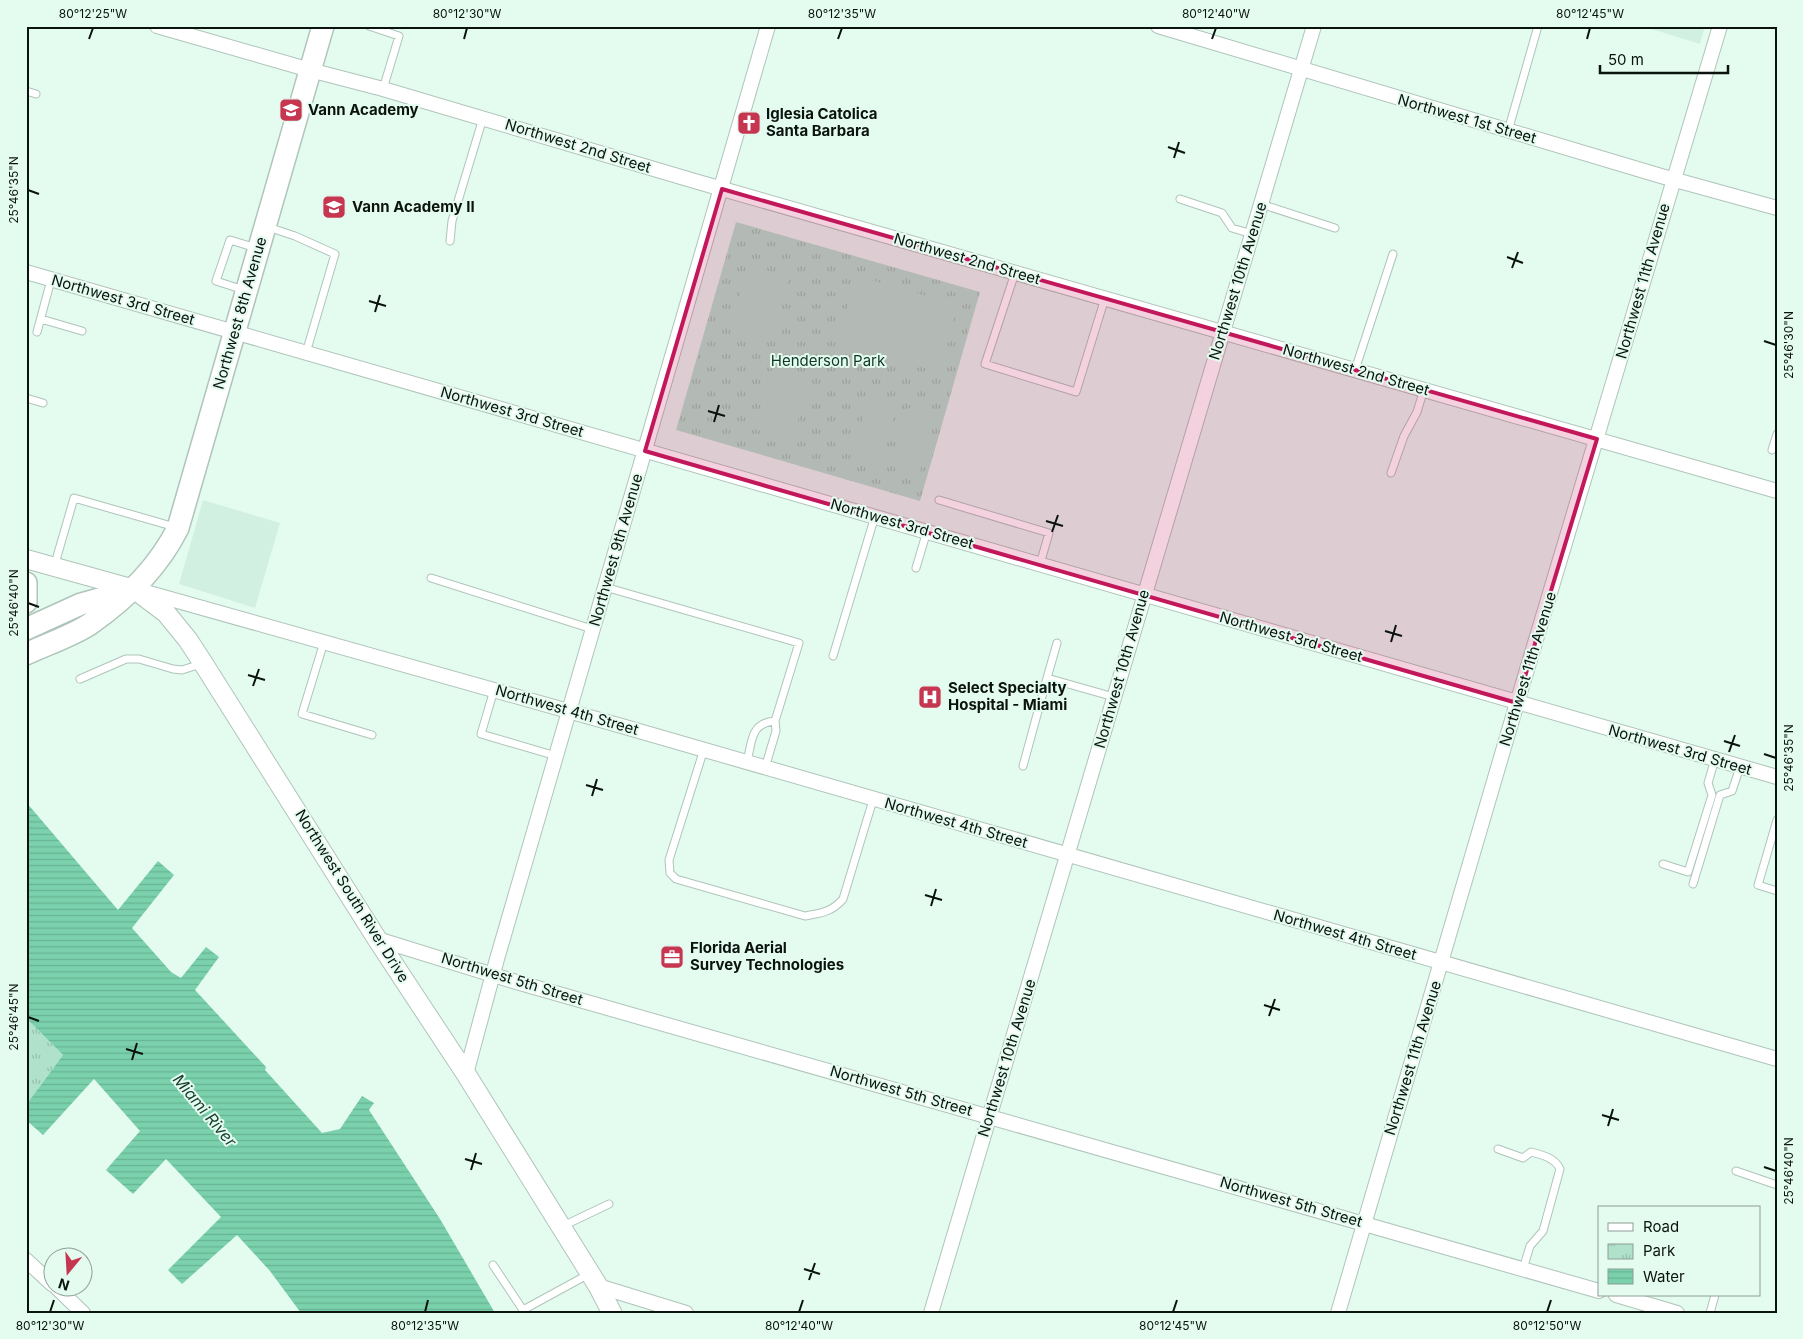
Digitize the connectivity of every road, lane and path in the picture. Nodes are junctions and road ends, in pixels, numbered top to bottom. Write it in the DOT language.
graph roads {
  1 [pos="157,26"];
  2 [pos="323,26"];
  3 [pos="369,26"];
  4 [pos="768,26"];
  5 [pos="1158,26"];
  6 [pos="1314,26"];
  7 [pos="1538,26"];
  8 [pos="1720,26"];
  9 [pos="1300,69"];
  10 [pos="310,70"];
  11 [pos="383,89"];
  12 [pos="26,91"];
  13 [pos="36,94"];
  14 [pos="483,118"];
  15 [pos="1508,130"];
  16 [pos="1674,179"];
  17 [pos="722,189"];
  18 [pos="1180,199"];
  19 [pos="1261,204"];
  20 [pos="1777,208"];
  21 [pos="266,226"];
  22 [pos="1335,228"];
  23 [pos="1252,234"];
  24 [pos="450,241"];
  25 [pos="259,249"];
  26 [pos="1392,254"];
  27 [pos="26,272"];
  28 [pos="1015,273"];
  29 [pos="51,280"];
  30 [pos="247,291"];
  31 [pos="1105,298"];
  32 [pos="41,319"];
  33 [pos="82,331"];
  34 [pos="37,332"];
  35 [pos="235,333"];
  36 [pos="1222,333"];
  37 [pos="306,353"];
  38 [pos="1355,370"];
  39 [pos="1424,389"];
  40 [pos="26,398"];
  41 [pos="43,403"];
  42 [pos="1777,434"];
  43 [pos="1597,439"];
  44 [pos="1772,450"];
  45 [pos="645,451"];
  46 [pos="1391,473"];
  47 [pos="1777,491"];
  48 [pos="939,500"];
  49 [pos="875,516"];
  50 [pos="178,528"];
  51 [pos="927,531"];
  52 [pos="26,559"];
  53 [pos="1040,564"];
  54 [pos="54,567"];
  55 [pos="916,568"];
  56 [pos="432,578"];
  57 [pos="26,582"];
  58 [pos="605,587"];
  59 [pos="134,589"];
  60 [pos="1144,595"];
  61 [pos="26,602"];
  62 [pos="26,628"];
  63 [pos="592,629"];
  64 [pos="324,641"];
  65 [pos="1057,643"];
  66 [pos="26,654"];
  67 [pos="833,656"];
  68 [pos="203,663"];
  69 [pos="80,678"];
  70 [pos="1047,678"];
  71 [pos="494,690"];
  72 [pos="1114,697"];
  73 [pos="1517,703"];
  74 [pos="569,711"];
  75 [pos="775,721"];
  76 [pos="372,735"];
  77 [pos="704,749"];
  78 [pos="556,756"];
  79 [pos="1715,759"];
  80 [pos="747,762"];
  81 [pos="1023,766"];
  82 [pos="1740,767"];
  83 [pos="765,768"];
  84 [pos="1776,776"];
  85 [pos="873,800"];
  86 [pos="1776,822"];
  87 [pos="1067,856"];
  88 [pos="1663,864"];
  89 [pos="1693,884"];
  90 [pos="1777,891"];
  91 [pos="377,939"];
  92 [pos="1442,962"];
  93 [pos="493,974"];
  94 [pos="1777,1059"];
  95 [pos="466,1074"];
  96 [pos="989,1116"];
  97 [pos="1498,1149"];
  98 [pos="1736,1171"];
  99 [pos="1777,1184"];
  100 [pos="609,1204"];
  101 [pos="1364,1224"];
  102 [pos="560,1227"];
  103 [pos="26,1260"];
  104 [pos="493,1265"];
  105 [pos="1523,1268"];
  106 [pos="42,1275"];
  107 [pos="594,1280"];
  108 [pos="1598,1290"];
  109 [pos="65,1296"];
  110 [pos="1619,1296"];
  111 [pos="1716,1296"];
  112 [pos="524,1311"];
  113 [pos="83,1313"];
  114 [pos="612,1313"];
  115 [pos="686,1313"];
  116 [pos="930,1313"];
  117 [pos="1338,1313"];
  118 [pos="1676,1313"];
  119 [pos="1710,1313"];
  1 -- 10 [label="street, Northwest 2nd Street"];
  2 -- 10 [label="main road, Northwest 8th Avenue"];
  3 -- 11 [label="lane"];
  4 -- 17 [label="street, Northwest 9th Avenue"];
  5 -- 9 [label="street, Northwest 1st Street"];
  6 -- 9 [label="street, Northwest 10th Avenue"];
  7 -- 15 [label="lane"];
  8 -- 16 [label="street, Northwest 11th Avenue"];
  9 -- 15 [label="street, Northwest 1st Street"];
  9 -- 19 [label="street, Northwest 10th Avenue"];
  10 -- 11 [label="street, Northwest 2nd Street"];
  10 -- 21 [label="main road, Northwest 8th Avenue"];
  11 -- 14 [label="street, Northwest 2nd Street"];
  12 -- 13 [label="lane"];
  14 -- 17 [label="street, Northwest 2nd Street"];
  14 -- 24 [label="lane"];
  15 -- 16 [label="street, Northwest 1st Street"];
  16 -- 20 [label="street, Northwest 1st Street"];
  16 -- 43 [label="street, Northwest 11th Avenue"];
  17 -- 28 [label="street, Northwest 2nd Street"];
  17 -- 45 [label="street, Northwest 9th Avenue"];
  18 -- 23 [label="lane"];
  19 -- 22 [label="lane"];
  19 -- 23 [label="street, Northwest 10th Avenue"];
  21 -- 25 [label="main road, Northwest 8th Avenue"];
  21 -- 37 [label="lane"];
  23 -- 36 [label="street, Northwest 10th Avenue"];
  25 -- 30 [label="main road, Northwest 8th Avenue"];
  25 -- 30 [label="lane"];
  26 -- 38 [label="lane"];
  27 -- 29 [label="street, Northwest 3rd Street"];
  28 -- 31 [label="street, Northwest 2nd Street"];
  28 -- 31 [label="lane"];
  29 -- 32 [label="lane"];
  29 -- 35 [label="street, Northwest 3rd Street"];
  30 -- 35 [label="main road, Northwest 8th Avenue"];
  31 -- 36 [label="street, Northwest 2nd Street"];
  32 -- 33 [label="lane"];
  32 -- 34 [label="lane"];
  35 -- 37 [label="street, Northwest 3rd Street"];
  35 -- 50 [label="main road, Northwest 8th Avenue"];
  36 -- 38 [label="street, Northwest 2nd Street"];
  36 -- 60 [label="street, Northwest 10th Avenue"];
  37 -- 45 [label="street, Northwest 3rd Street"];
  38 -- 39 [label="street, Northwest 2nd Street"];
  39 -- 43 [label="street, Northwest 2nd Street"];
  39 -- 46 [label="lane"];
  40 -- 41 [label="lane"];
  42 -- 44 [label="lane"];
  43 -- 47 [label="street, Northwest 2nd Street"];
  43 -- 73 [label="street, Northwest 11th Avenue"];
  45 -- 49 [label="street, Northwest 3rd Street"];
  45 -- 58 [label="street, Northwest 9th Avenue"];
  48 -- 53 [label="lane"];
  49 -- 51 [label="street, Northwest 3rd Street"];
  49 -- 67 [label="lane"];
  50 -- 54 [label="lane"];
  50 -- 59 [label="main road, Northwest 8th Avenue"];
  51 -- 53 [label="street, Northwest 3rd Street"];
  51 -- 55 [label="lane"];
  52 -- 54 [label="street, Northwest South River Drive"];
  53 -- 60 [label="street, Northwest 3rd Street"];
  54 -- 59 [label="street, Northwest South River Drive"];
  56 -- 63 [label="lane"];
  57 -- 61 [label="main road"];
  58 -- 63 [label="street, Northwest 9th Avenue"];
  58 -- 75 [label="lane"];
  59 -- 62 [label="main road"];
  59 -- 64 [label="street, Northwest 4th Street"];
  59 -- 66 [label="main road, Northwest 8th Avenue"];
  59 -- 68 [label="main road, Northwest South River Drive"];
  60 -- 72 [label="street, Northwest 10th Avenue"];
  60 -- 73 [label="street, Northwest 3rd Street"];
  63 -- 74 [label="street, Northwest 9th Avenue"];
  64 -- 71 [label="street, Northwest 4th Street"];
  64 -- 76 [label="lane"];
  65 -- 70 [label="lane"];
  68 -- 69 [label="lane"];
  68 -- 91 [label="main road, Northwest South River Drive"];
  70 -- 72 [label="lane"];
  70 -- 81 [label="lane"];
  71 -- 74 [label="street, Northwest 4th Street"];
  71 -- 78 [label="lane"];
  72 -- 87 [label="street, Northwest 10th Avenue"];
  73 -- 79 [label="street, Northwest 3rd Street"];
  73 -- 92 [label="street, Northwest 11th Avenue"];
  74 -- 77 [label="street, Northwest 4th Street"];
  74 -- 78 [label="street, Northwest 9th Avenue"];
  75 -- 80 [label="lane"];
  75 -- 83 [label="lane"];
  77 -- 80 [label="street, Northwest 4th Street"];
  77 -- 85 [label="lane"];
  78 -- 93 [label="street, Northwest 9th Avenue"];
  79 -- 82 [label="street, Northwest 3rd Street"];
  79 -- 88 [label="lane"];
  80 -- 83 [label="street, Northwest 4th Street"];
  82 -- 84 [label="street, Northwest 3rd Street"];
  82 -- 89 [label="lane"];
  83 -- 85 [label="street, Northwest 4th Street"];
  85 -- 87 [label="street, Northwest 4th Street"];
  86 -- 90 [label="lane"];
  87 -- 92 [label="street, Northwest 4th Street"];
  87 -- 96 [label="street, Northwest 10th Avenue"];
  91 -- 93 [label="street, Northwest 5th Street"];
  91 -- 95 [label="main road, Northwest South River Drive"];
  92 -- 94 [label="street, Northwest 4th Street"];
  92 -- 101 [label="street, Northwest 11th Avenue"];
  93 -- 95 [label="street, Northwest 9th Avenue"];
  93 -- 96 [label="street, Northwest 5th Street"];
  95 -- 102 [label="main road, Northwest South River Drive"];
  96 -- 101 [label="street, Northwest 5th Street"];
  96 -- 116 [label="street, Northwest 10th Avenue"];
  97 -- 105 [label="lane"];
  98 -- 99 [label="lane"];
  100 -- 102 [label="lane"];
  101 -- 105 [label="street, Northwest 5th Street"];
  101 -- 117 [label="street, Northwest 11th Avenue"];
  102 -- 107 [label="main road, Northwest South River Drive"];
  103 -- 106 [label="street"];
  104 -- 112 [label="lane"];
  105 -- 108 [label="street, Northwest 5th Street"];
  107 -- 112 [label="lane"];
  107 -- 114 [label="main road, Northwest South River Drive"];
  107 -- 115 [label="street"];
  109 -- 113 [label="street"];
  110 -- 118 [label="street"];
  111 -- 119 [label="lane"];
}
